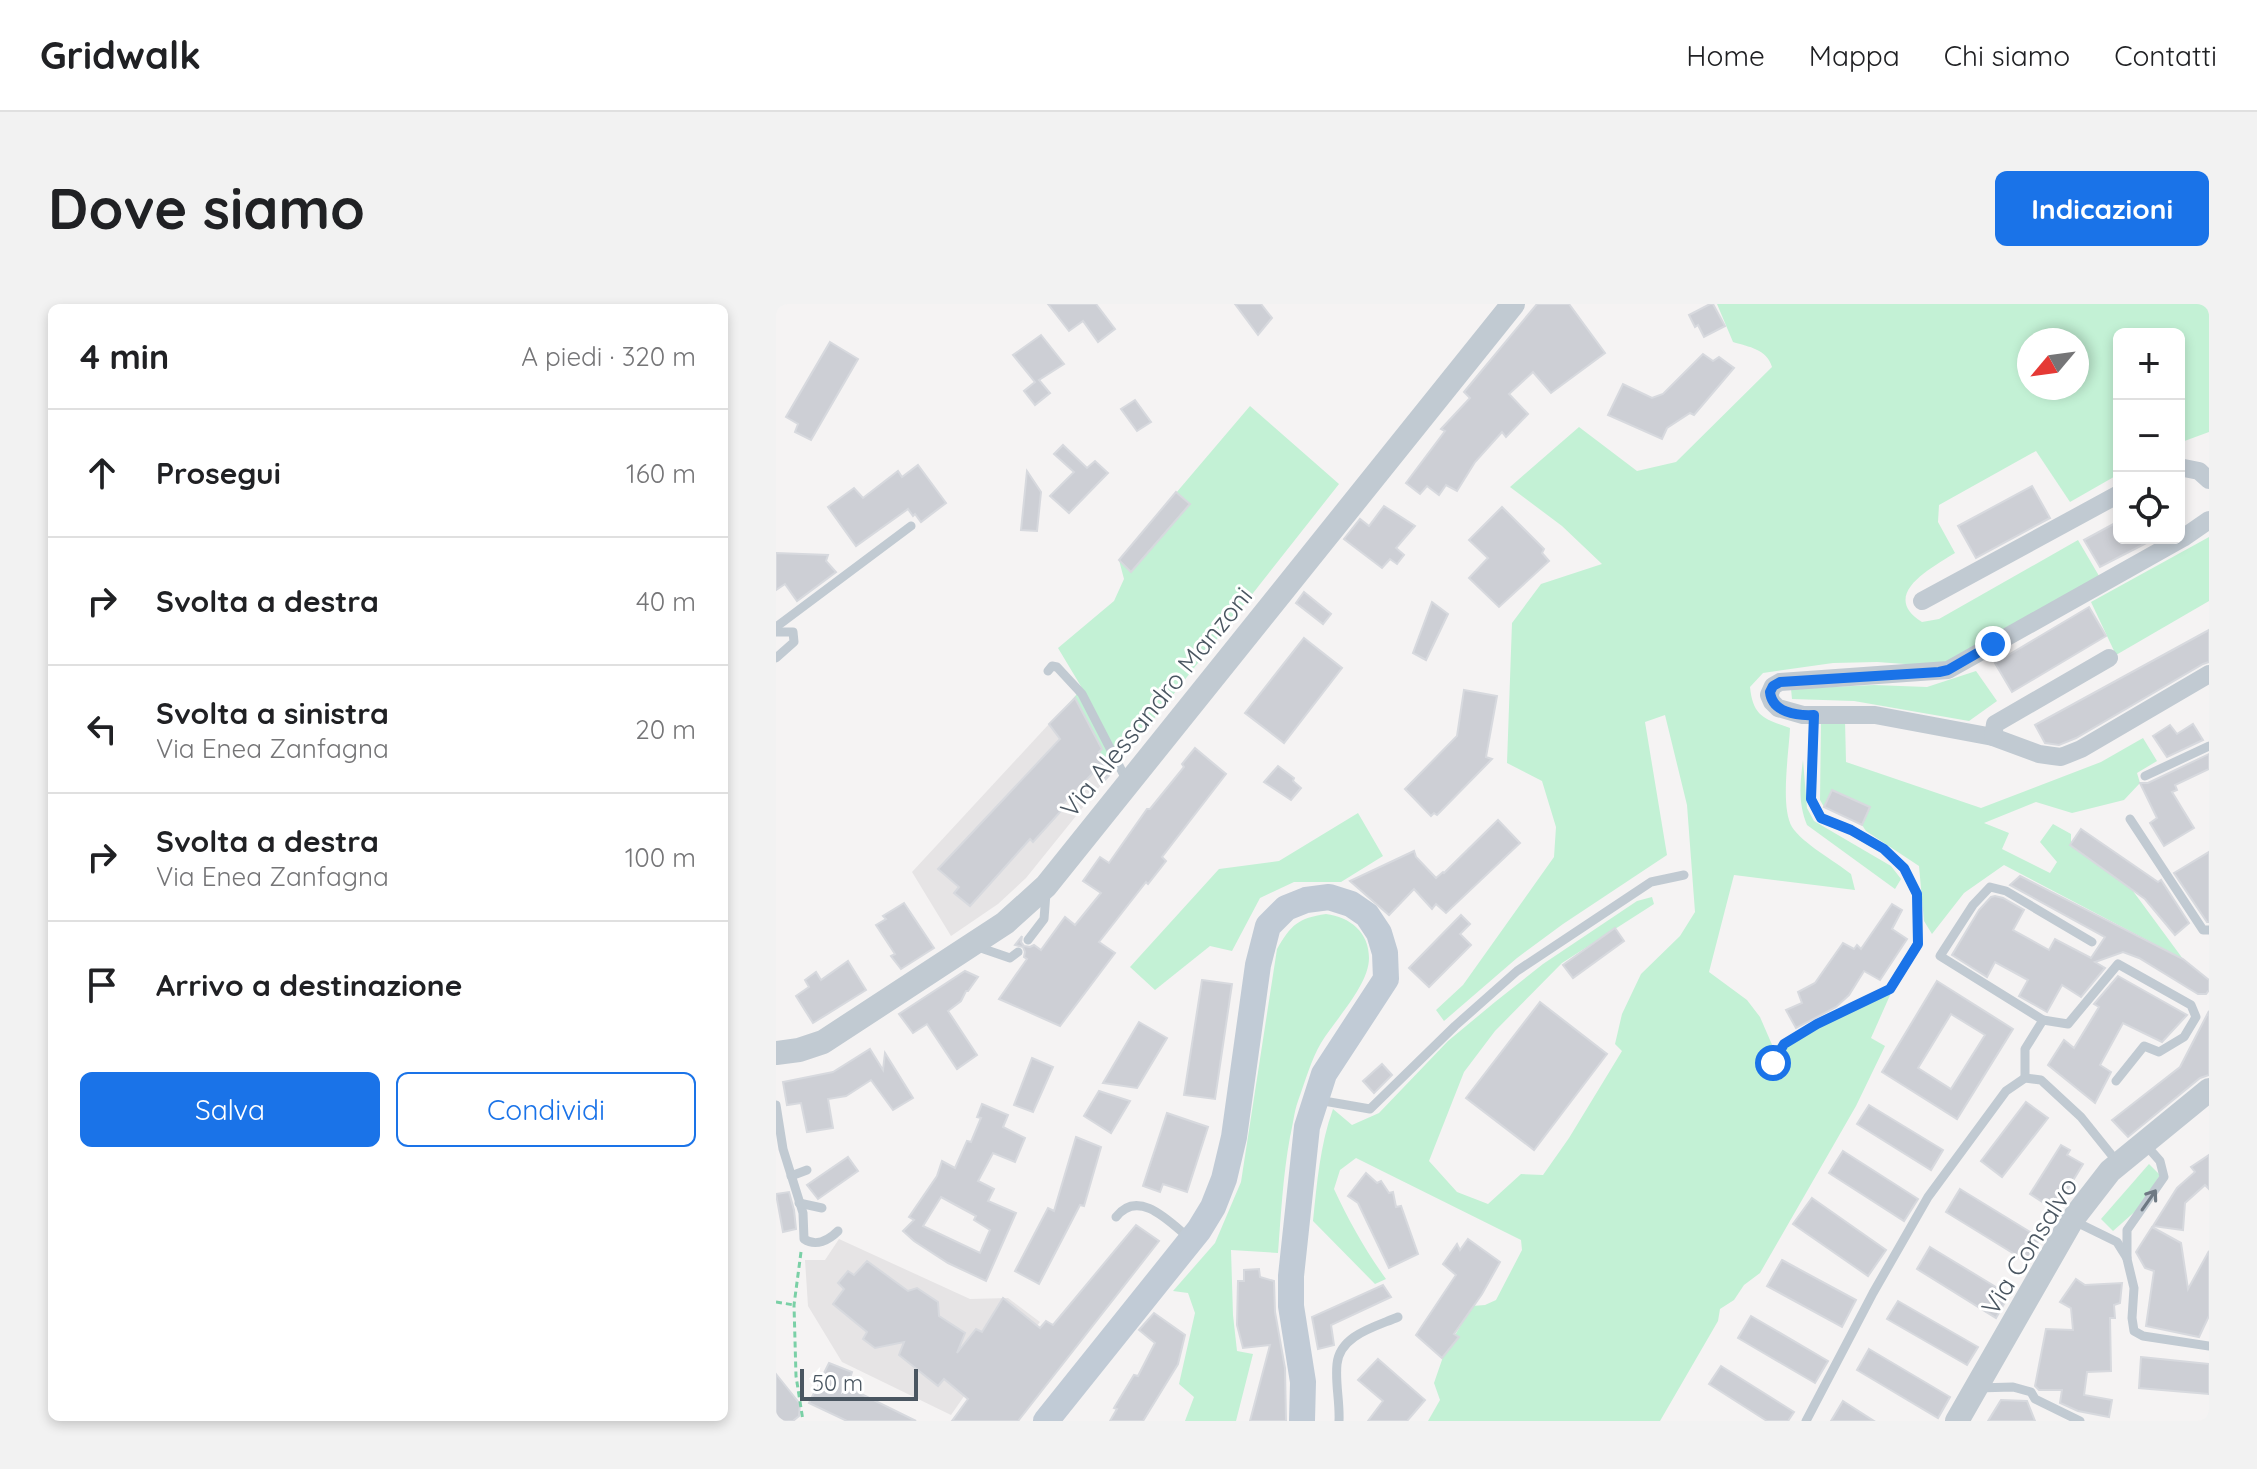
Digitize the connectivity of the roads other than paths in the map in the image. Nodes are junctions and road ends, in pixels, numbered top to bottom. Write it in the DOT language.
graph roads {
  1 [pos="1513,304"];
  2 [pos="2185,468"];
  3 [pos="2209,480"];
  4 [pos="2113,497"];
  5 [pos="2209,520"];
  6 [pos="911,526"];
  7 [pos="1922,601"];
  8 [pos="776,630"];
  9 [pos="776,658"];
  10 [pos="2109,658"];
  11 [pos="1048,671"];
  12 [pos="2209,674"];
  13 [pos="1814,715"];
  14 [pos="1993,737"];
  15 [pos="2209,746"];
  16 [pos="2145,776"];
  17 [pos="1128,783"];
  18 [pos="2130,819"];
  19 [pos="1684,875"];
  20 [pos="1046,886"];
  21 [pos="2209,930"];
  22 [pos="1028,940"];
  23 [pos="2092,942"];
  24 [pos="972,944"];
  25 [pos="1018,952"];
  26 [pos="2043,1020"];
  27 [pos="776,1053"];
  28 [pos="1773,1063"];
  29 [pos="2025,1078"];
  30 [pos="2116,1081"];
  31 [pos="2209,1090"];
  32 [pos="1315,1099"];
  33 [pos="776,1105"];
  34 [pos="2145,1144"];
  35 [pos="2118,1163"];
  36 [pos="807,1170"];
  37 [pos="791,1176"];
  38 [pos="801,1208"];
  39 [pos="822,1208"];
  40 [pos="1116,1217"];
  41 [pos="2072,1220"];
  42 [pos="811,1222"];
  43 [pos="838,1231"];
  44 [pos="1191,1240"];
  45 [pos="2127,1259"];
  46 [pos="1398,1317"];
  47 [pos="2209,1346"];
  48 [pos="1976,1388"];
  49 [pos="2035,1399"];
  50 [pos="2034,1411"];
  51 [pos="1046,1421"];
  52 [pos="1302,1421"];
  53 [pos="1339,1421"];
  54 [pos="1806,1421"];
  55 [pos="1957,1421"];
  56 [pos="2080,1421"];
  1 -- 17 [label="street, Via Alessandro Manzoni"];
  2 -- 3 [label="street"];
  4 -- 7 [label="street"];
  5 -- 13 [label="street"];
  6 -- 8 [label="lane"];
  8 -- 9 [label="lane"];
  10 -- 14 [label="street"];
  11 -- 17 [label="lane"];
  12 -- 14 [label="street"];
  13 -- 14 [label="street"];
  13 -- 28 [label="lane"];
  15 -- 16 [label="lane"];
  17 -- 20 [label="street, Via Alessandro Manzoni"];
  18 -- 21 [label="lane"];
  19 -- 32 [label="lane"];
  20 -- 22 [label="lane"];
  20 -- 24 [label="street, Via Alessandro Manzoni"];
  23 -- 26 [label="lane"];
  24 -- 25 [label="lane"];
  24 -- 27 [label="street, Via Alessandro Manzoni"];
  26 -- 29 [label="lane"];
  26 -- 30 [label="lane"];
  29 -- 35 [label="lane"];
  29 -- 54 [label="lane"];
  31 -- 34 [label="street, Via Consalvo"];
  32 -- 44 [label="main road"];
  32 -- 52 [label="main road"];
  33 -- 37 [label="lane"];
  34 -- 35 [label="street, Via Consalvo"];
  45 -- 34 [label="lane, one-way"];
  35 -- 41 [label="street, Via Consalvo"];
  36 -- 37 [label="lane"];
  37 -- 38 [label="lane"];
  38 -- 39 [label="lane"];
  38 -- 42 [label="lane"];
  38 -- 43 [label="lane"];
  40 -- 44 [label="lane"];
  41 -- 45 [label="lane"];
  41 -- 48 [label="street, Via Consalvo"];
  44 -- 51 [label="main road"];
  45 -- 47 [label="lane"];
  46 -- 53 [label="lane"];
  48 -- 49 [label="lane"];
  48 -- 55 [label="street, Via Consalvo"];
  49 -- 50 [label="lane"];
  49 -- 56 [label="lane"];
}
